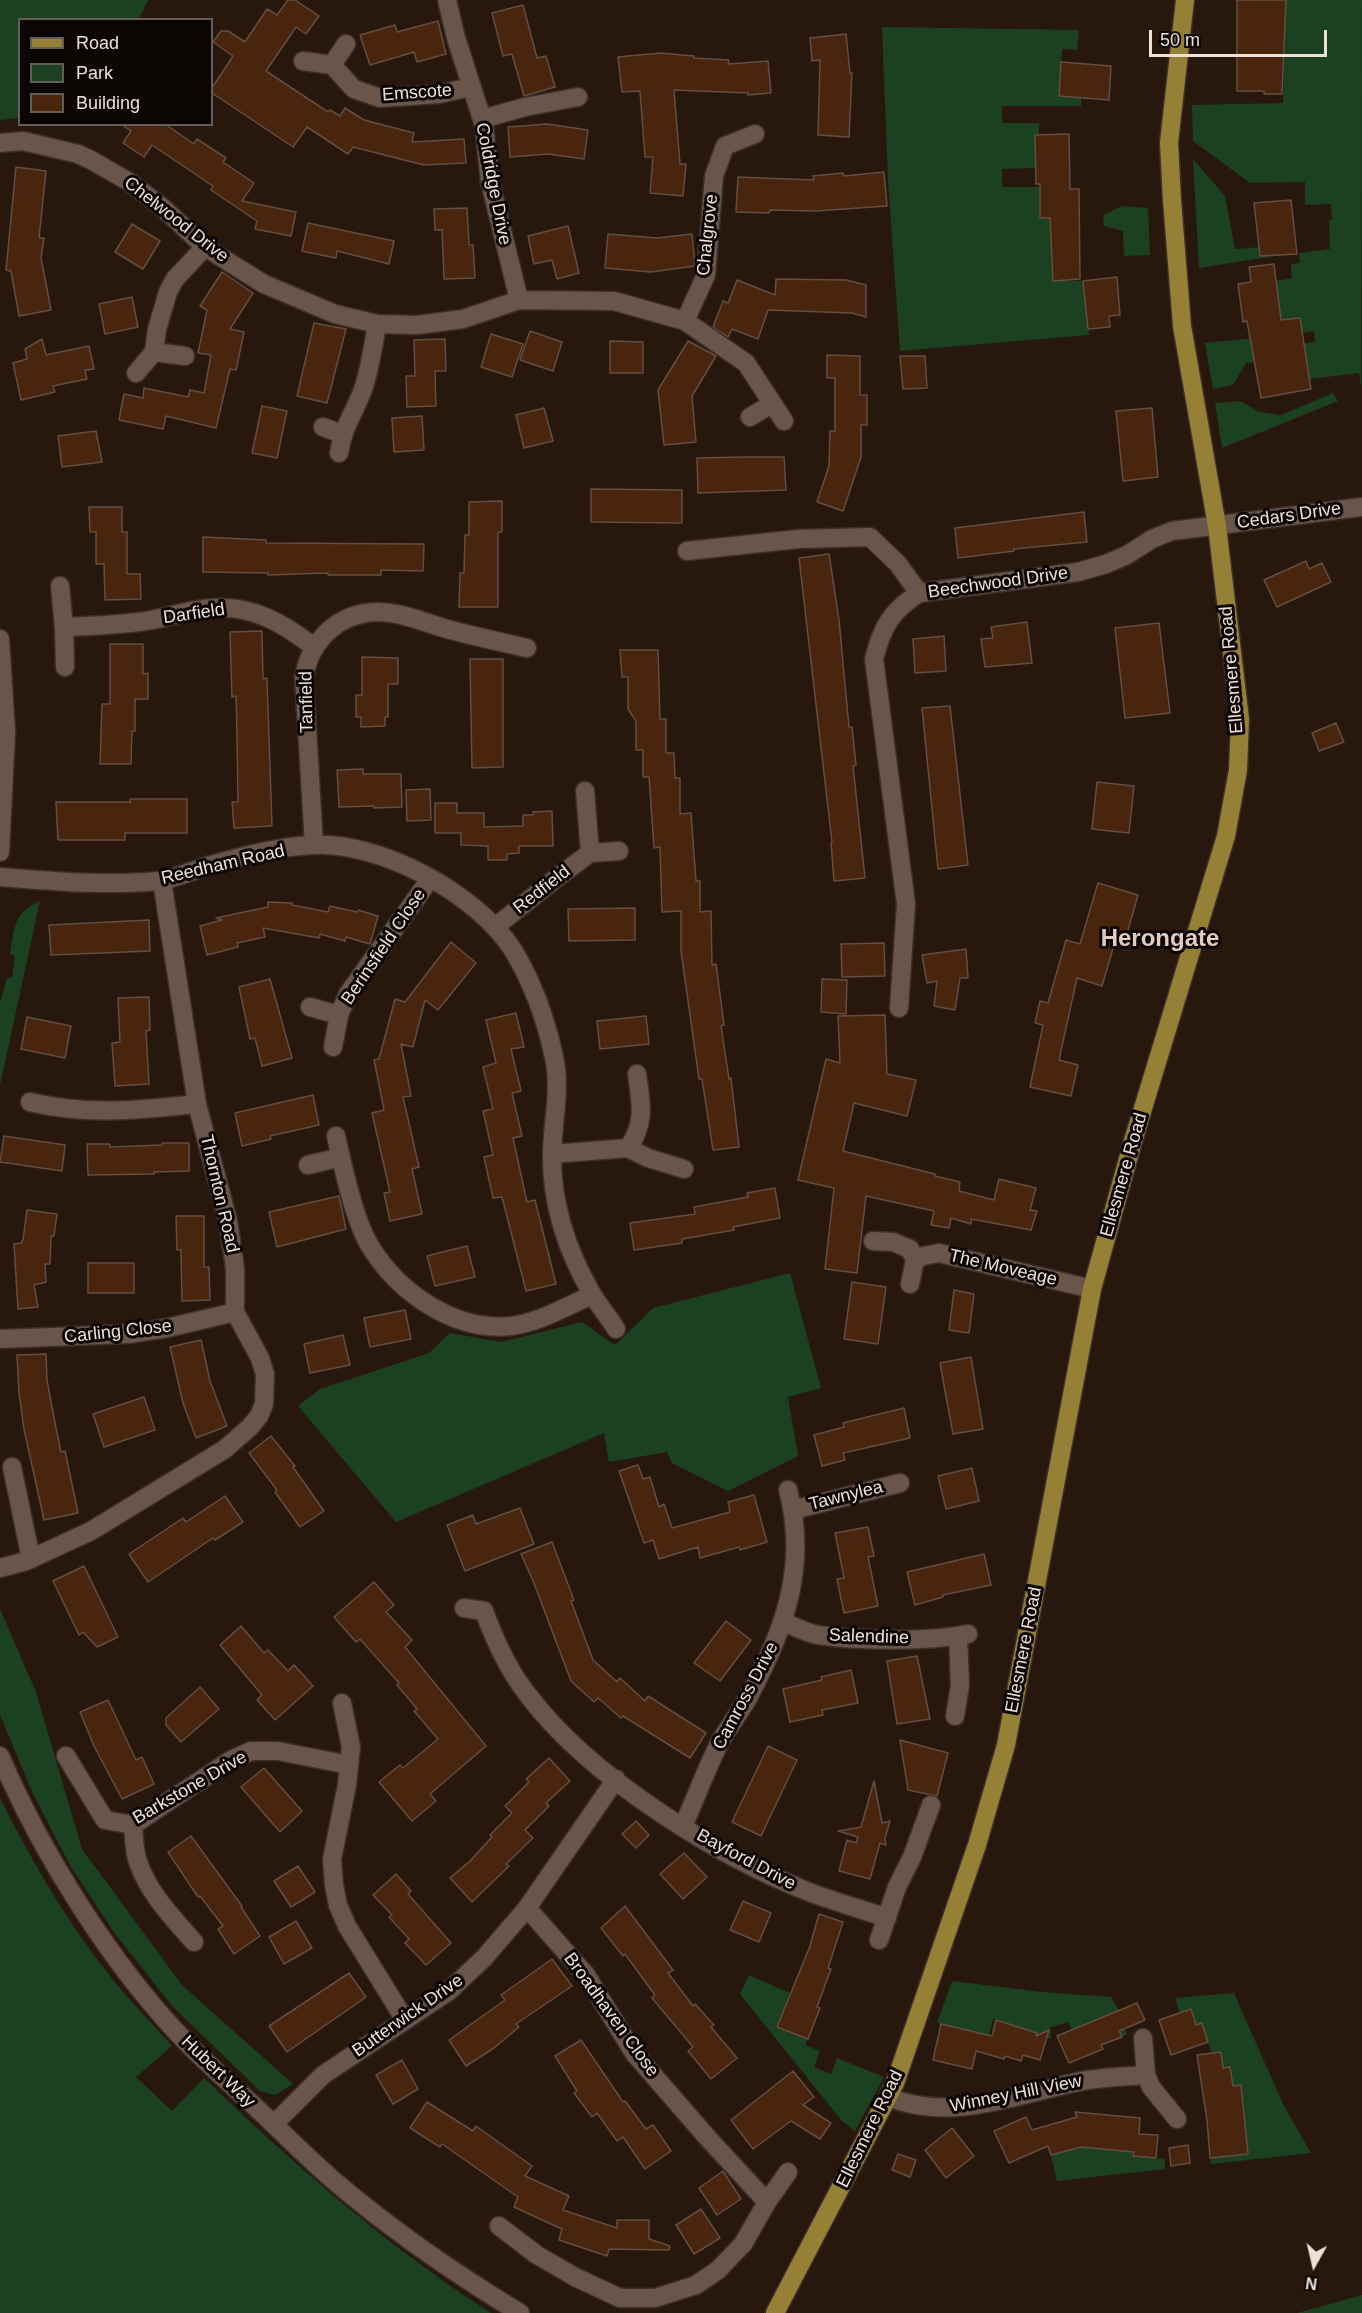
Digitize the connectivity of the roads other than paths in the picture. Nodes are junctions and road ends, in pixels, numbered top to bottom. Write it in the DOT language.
graph roads {
  1 [pos="447,0"];
  2 [pos="1185,0"];
  3 [pos="346,44"];
  4 [pos="303,62"];
  5 [pos="332,65"];
  6 [pos="471,87"];
  7 [pos="578,97"];
  8 [pos="482,119"];
  9 [pos="755,134"];
  10 [pos="0,143"];
  11 [pos="205,247"];
  12 [pos="519,300"];
  13 [pos="685,321"];
  14 [pos="377,324"];
  15 [pos="154,352"];
  16 [pos="185,356"];
  17 [pos="136,373"];
  18 [pos="772,404"];
  19 [pos="750,417"];
  20 [pos="784,421"];
  21 [pos="323,427"];
  22 [pos="342,434"];
  23 [pos="339,453"];
  24 [pos="1362,507"];
  25 [pos="1217,526"];
  26 [pos="687,551"];
  27 [pos="60,586"];
  28 [pos="919,593"];
  29 [pos="64,627"];
  30 [pos="0,639"];
  31 [pos="314,647"];
  32 [pos="527,648"];
  33 [pos="65,667"];
  34 [pos="585,791"];
  35 [pos="314,845"];
  36 [pos="619,851"];
  37 [pos="0,852"];
  38 [pos="590,853"];
  39 [pos="0,877"];
  40 [pos="430,879"];
  41 [pos="162,881"];
  42 [pos="495,927"];
  43 [pos="310,1007"];
  44 [pos="899,1008"];
  45 [pos="339,1015"];
  46 [pos="333,1047"];
  47 [pos="637,1074"];
  48 [pos="30,1102"];
  49 [pos="197,1104"];
  50 [pos="336,1136"];
  51 [pos="628,1148"];
  52 [pos="552,1154"];
  53 [pos="341,1157"];
  54 [pos="308,1165"];
  55 [pos="684,1169"];
  56 [pos="873,1240"];
  57 [pos="915,1260"];
  58 [pos="910,1284"];
  59 [pos="1092,1289"];
  60 [pos="592,1295"];
  61 [pos="236,1312"];
  62 [pos="616,1329"];
  63 [pos="0,1339"];
  64 [pos="12,1467"];
  65 [pos="900,1483"];
  66 [pos="788,1490"];
  67 [pos="793,1510"];
  68 [pos="31,1559"];
  69 [pos="0,1568"];
  70 [pos="464,1608"];
  71 [pos="783,1622"];
  72 [pos="342,1703"];
  73 [pos="955,1716"];
  74 [pos="0,1756"];
  75 [pos="66,1756"];
  76 [pos="349,1765"];
  77 [pos="616,1779"];
  78 [pos="931,1805"];
  79 [pos="133,1825"];
  80 [pos="683,1826"];
  81 [pos="527,1908"];
  82 [pos="887,1918"];
  83 [pos="879,1940"];
  84 [pos="194,1942"];
  85 [pos="405,2020"];
  86 [pos="1143,2038"];
  87 [pos="1146,2075"];
  88 [pos="888,2097"];
  89 [pos="1177,2119"];
  90 [pos="274,2124"];
  91 [pos="788,2172"];
  92 [pos="767,2202"];
  93 [pos="499,2226"];
  94 [pos="520,2313"];
  95 [pos="775,2313"];
  1 -- 6 [label="street, Coldridge Drive"];
  2 -- 25 [label="main road, Ellesmere Road"];
  3 -- 5 [label="street"];
  4 -- 5 [label="street"];
  5 -- 6 [label="street, Emscote"];
  6 -- 8 [label="street, Coldridge Drive"];
  7 -- 8 [label="street"];
  8 -- 12 [label="street, Coldridge Drive"];
  9 -- 13 [label="street, Chalgrove"];
  10 -- 11 [label="street, Chelwood Drive"];
  11 -- 14 [label="street, Chelwood Drive"];
  11 -- 15 [label="street"];
  12 -- 13 [label="street, Chelwood Drive"];
  12 -- 14 [label="street, Chelwood Drive"];
  13 -- 18 [label="street, Chelwood Drive"];
  14 -- 22 [label="street"];
  15 -- 16 [label="street"];
  15 -- 17 [label="street"];
  18 -- 19 [label="street"];
  18 -- 20 [label="street, Chelwood Drive"];
  21 -- 22 [label="street"];
  22 -- 23 [label="street"];
  24 -- 25 [label="street, Cedars Drive"];
  25 -- 28 [label="street, Beechwood Drive"];
  25 -- 59 [label="main road, Ellesmere Road"];
  26 -- 28 [label="street"];
  27 -- 29 [label="street"];
  28 -- 44 [label="street, Beechwood Drive"];
  29 -- 31 [label="street, Darfield"];
  29 -- 33 [label="street"];
  30 -- 37 [label="street"];
  31 -- 32 [label="street, Tanfield"];
  31 -- 35 [label="street, Tanfield"];
  34 -- 38 [label="street"];
  35 -- 40 [label="street, Reedham Road"];
  35 -- 41 [label="street, Reedham Road"];
  36 -- 38 [label="street"];
  38 -- 42 [label="street, Redfield"];
  39 -- 41 [label="street, Reedham Road"];
  40 -- 42 [label="street, Reedham Road"];
  40 -- 45 [label="street, Berinsfield Close"];
  41 -- 49 [label="street, Thornton Road"];
  42 -- 52 [label="street, Reedham Road"];
  43 -- 45 [label="street, Berinsfield Close"];
  45 -- 46 [label="street, Berinsfield Close"];
  47 -- 51 [label="street"];
  48 -- 49 [label="street"];
  49 -- 61 [label="street, Thornton Road"];
  50 -- 53 [label="street"];
  51 -- 52 [label="street"];
  51 -- 55 [label="street"];
  52 -- 60 [label="street, Reedham Road"];
  53 -- 54 [label="street"];
  53 -- 60 [label="street"];
  56 -- 57 [label="street"];
  57 -- 58 [label="street"];
  57 -- 59 [label="street, The Moveage"];
  59 -- 88 [label="main road, Ellesmere Road"];
  60 -- 62 [label="street, Reedham Road"];
  61 -- 63 [label="street, Carling Close"];
  61 -- 68 [label="street, Thornton Road"];
  64 -- 68 [label="street"];
  65 -- 67 [label="street, Tawnylea"];
  66 -- 67 [label="street, Camross Drive"];
  67 -- 71 [label="street, Camross Drive"];
  68 -- 69 [label="street, Thornton Road"];
  70 -- 77 [label="street, Bayford Drive"];
  71 -- 73 [label="street, Salendine"];
  71 -- 80 [label="street, Camross Drive"];
  72 -- 76 [label="street"];
  74 -- 90 [label="street, Hubert Way"];
  75 -- 79 [label="street, Barkstone Drive"];
  76 -- 79 [label="street, Barkstone Drive"];
  76 -- 85 [label="street"];
  77 -- 80 [label="street, Bayford Drive"];
  77 -- 81 [label="street, Butterwick Drive"];
  78 -- 82 [label="street"];
  79 -- 84 [label="street"];
  80 -- 82 [label="street, Bayford Drive"];
  81 -- 85 [label="street, Butterwick Drive"];
  81 -- 92 [label="street, Broadhaven Close"];
  82 -- 83 [label="street"];
  85 -- 90 [label="street, Butterwick Drive"];
  86 -- 87 [label="street"];
  87 -- 88 [label="street, Winney Hill View"];
  87 -- 89 [label="street"];
  88 -- 95 [label="main road, Ellesmere Road"];
  90 -- 94 [label="street, Hubert Way"];
  91 -- 92 [label="street"];
  92 -- 93 [label="street"];
}
